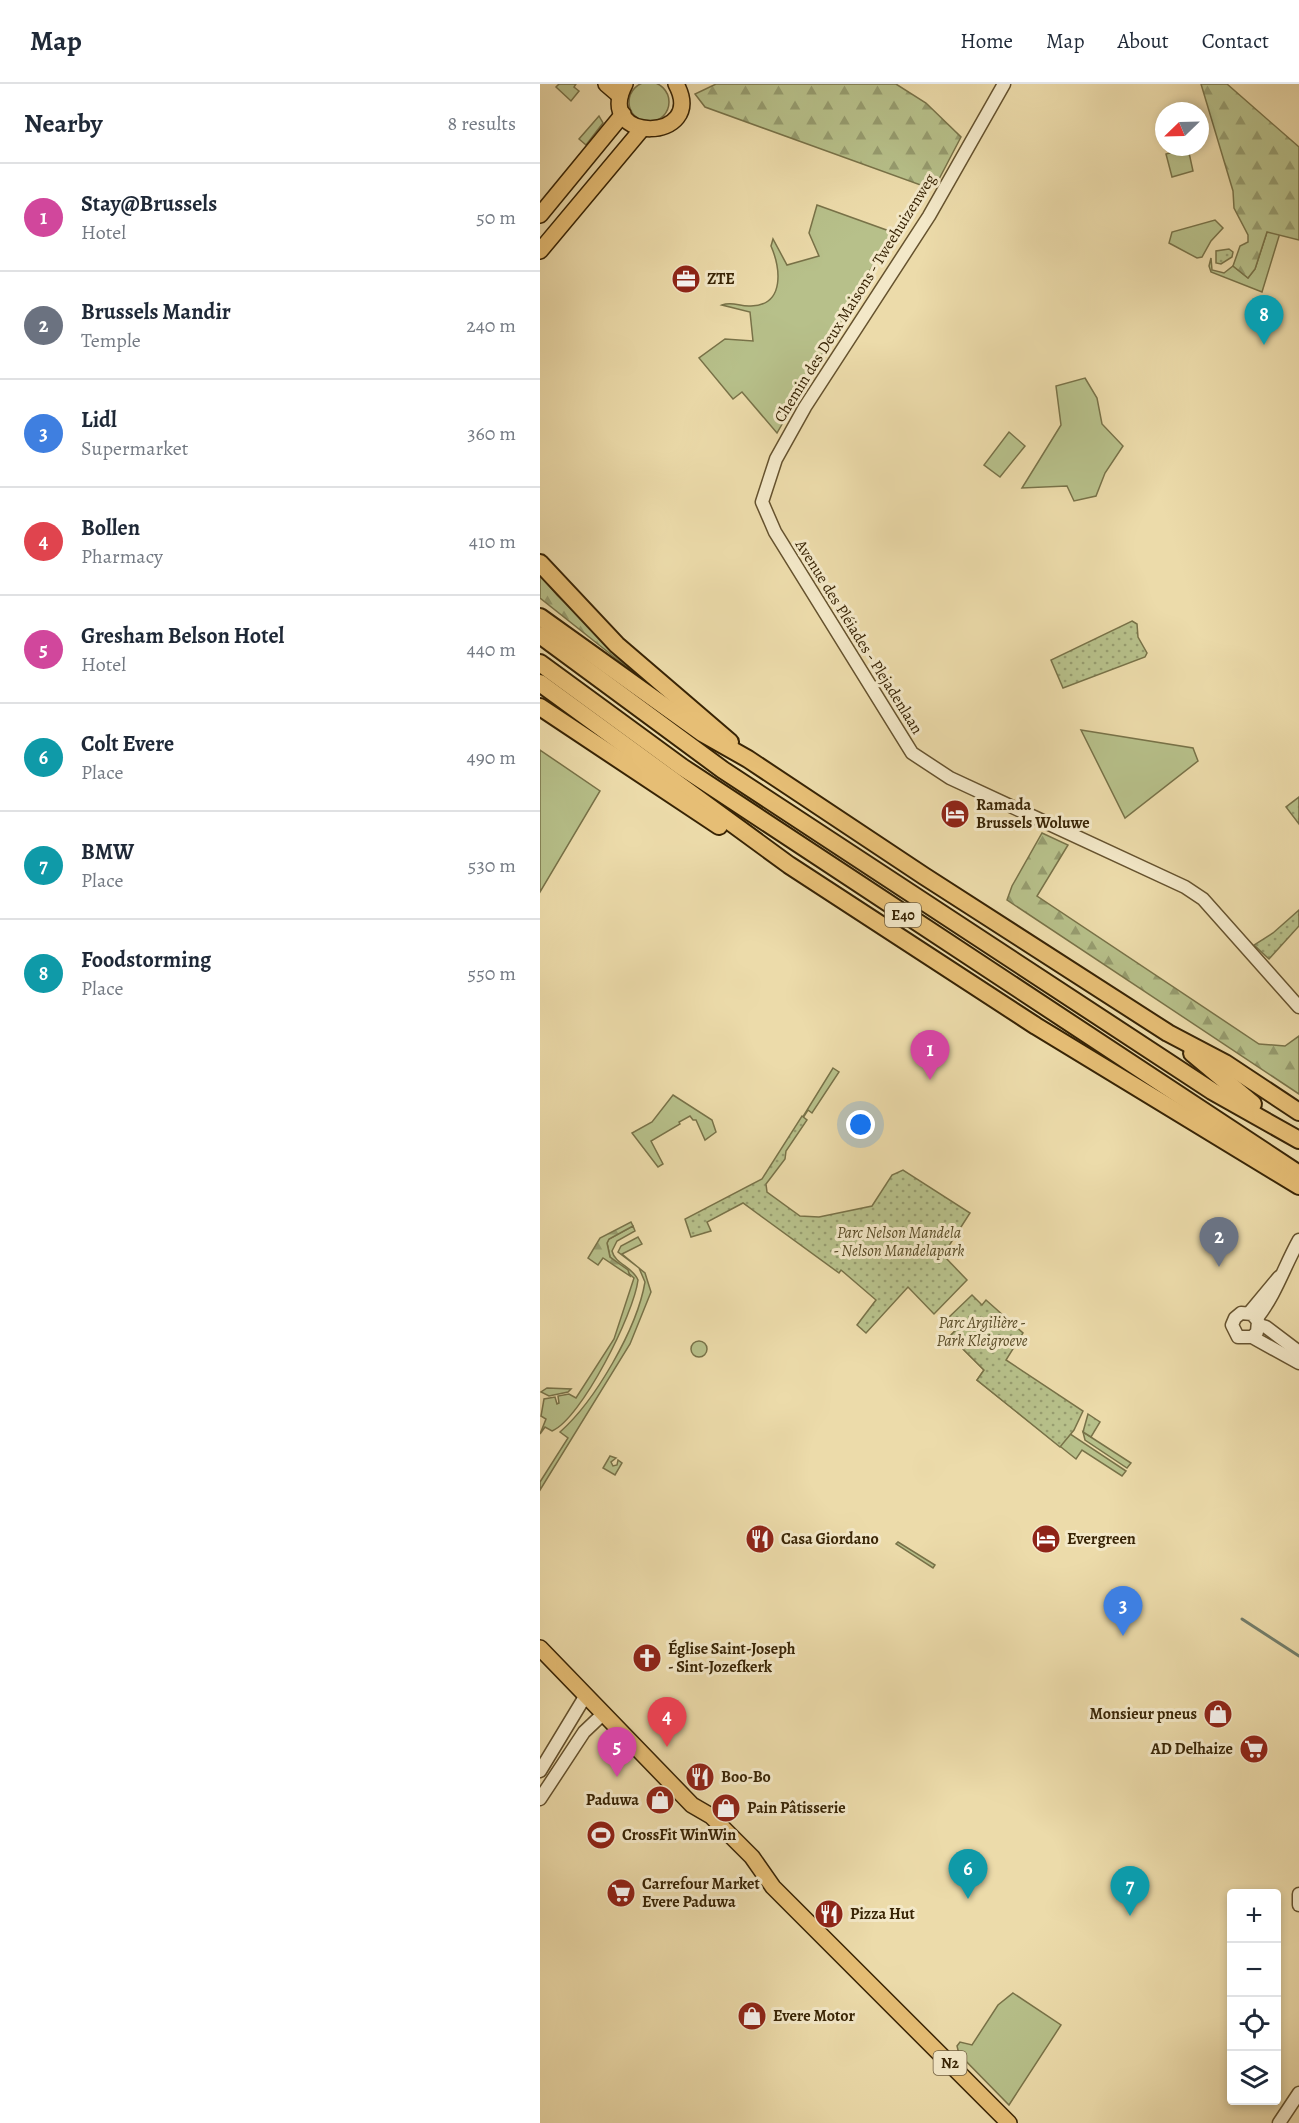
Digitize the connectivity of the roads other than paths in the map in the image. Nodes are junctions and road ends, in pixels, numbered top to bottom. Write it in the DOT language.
graph roads {
  1 [pos="606,84"];
  2 [pos="676,84"];
  3 [pos="1004,84"];
  4 [pos="623,90"];
  5 [pos="623,114"];
  6 [pos="642,129"];
  7 [pos="540,214"];
  8 [pos="540,251"];
  9 [pos="762,502"];
  10 [pos="540,562"];
  11 [pos="540,617"];
  12 [pos="540,635"];
  13 [pos="540,663"];
  14 [pos="540,683"];
  15 [pos="540,707"];
  16 [pos="748,759"];
  17 [pos="789,865"];
  18 [pos="1299,1007"];
  19 [pos="1168,1034"];
  20 [pos="1299,1112"];
  21 [pos="1281,1128"];
  22 [pos="1299,1140"];
  23 [pos="1297,1179"];
  24 [pos="1299,1240"];
  25 [pos="1255,1319"];
  26 [pos="1252,1337"];
  27 [pos="1299,1352"];
  28 [pos="1299,1362"];
  29 [pos="540,1648"];
  30 [pos="586,1695"];
  31 [pos="604,1713"];
  32 [pos="564,1731"];
  33 [pos="577,1742"];
  34 [pos="540,1771"];
  35 [pos="540,1799"];
  36 [pos="1299,1894"];
  37 [pos="1299,1905"];
  38 [pos="1299,2093"];
  39 [pos="1009,2123"];
  40 [pos="1279,2123"];
  1 -- 4 [label="main road"];
  2 -- 6 [label="main road"];
  3 -- 9 [label="street, Chemin des Deux Maisons - Tweehuizenweg"];
  4 -- 5 [label="main road"];
  5 -- 6 [label="main road"];
  5 -- 7 [label="main road"];
  6 -- 8 [label="main road"];
  9 -- 18 [label="street, Avenue des Pléiades - Plejadenlaan"];
  10 -- 16 [label="highway"];
  11 -- 16 [label="highway, E40"];
  12 -- 21 [label="highway, E40"];
  13 -- 23 [label="highway, E40"];
  14 -- 17 [label="highway, E40"];
  15 -- 17 [label="highway"];
  16 -- 19 [label="highway, E40"];
  17 -- 23 [label="highway, E40"];
  19 -- 20 [label="highway, E40"];
  19 -- 21 [label="highway, E40"];
  21 -- 22 [label="highway, E40"];
  24 -- 25 [label="street"];
  25 -- 26 [label="street"];
  25 -- 26 [label="street"];
  25 -- 27 [label="street"];
  26 -- 28 [label="street"];
  29 -- 30 [label="main road, N2"];
  30 -- 31 [label="main road, N2"];
  30 -- 32 [label="street"];
  31 -- 33 [label="street"];
  31 -- 39 [label="main road, N2"];
  32 -- 33 [label="street"];
  32 -- 34 [label="street"];
  33 -- 35 [label="street"];
  36 -- 37 [label="street"];
  38 -- 40 [label="street"];
}
